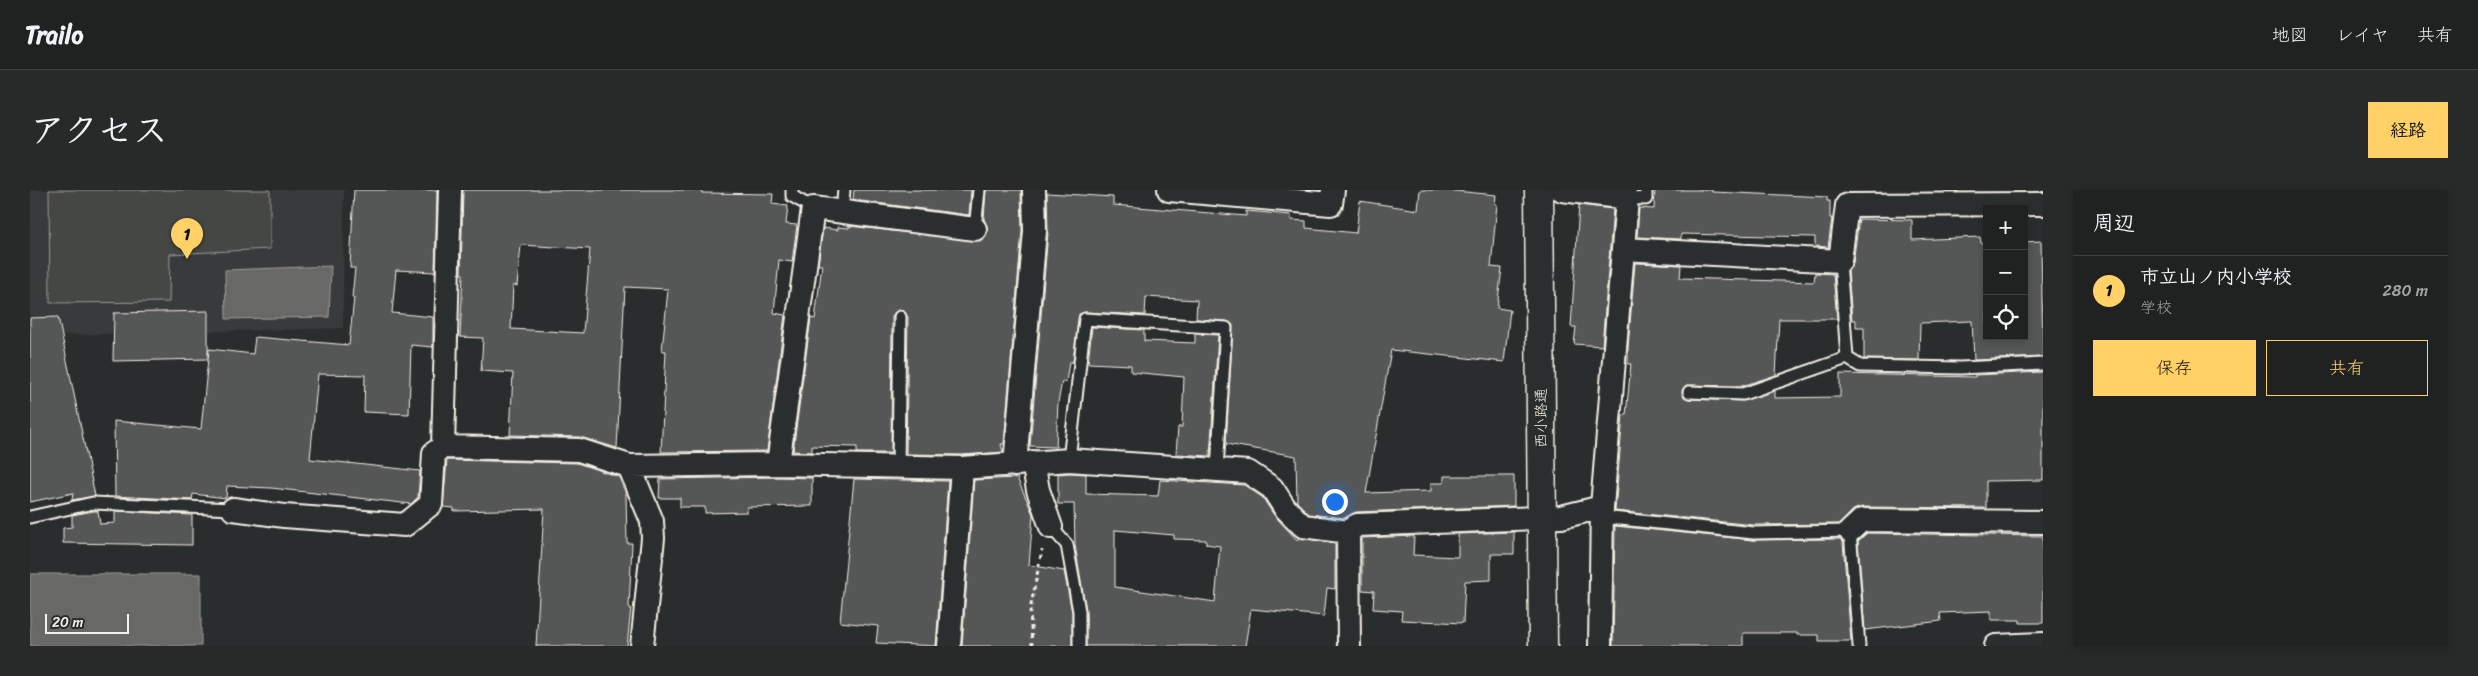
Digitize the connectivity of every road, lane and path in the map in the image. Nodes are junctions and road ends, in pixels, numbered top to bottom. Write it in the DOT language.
graph roads {
  1 [pos="450,190"];
  2 [pos="792,190"];
  3 [pos="979,190"];
  4 [pos="1034,190"];
  5 [pos="1169,190"];
  6 [pos="1333,190"];
  7 [pos="1539,190"];
  8 [pos="1562,190"];
  9 [pos="1636,194"];
  10 [pos="843,201"];
  11 [pos="2043,204"];
  12 [pos="813,208"];
  13 [pos="975,229"];
  14 [pos="1623,249"];
  15 [pos="1840,261"];
  16 [pos="900,317"];
  17 [pos="1847,358"];
  18 [pos="2043,364"];
  19 [pos="1689,392"];
  20 [pos="443,447"];
  21 [pos="1069,460"];
  22 [pos="1024,463"];
  23 [pos="778,464"];
  24 [pos="628,466"];
  25 [pos="898,467"];
  26 [pos="962,468"];
  27 [pos="1217,469"];
  28 [pos="233,510"];
  29 [pos="1602,512"];
  30 [pos="30,517"];
  31 [pos="1542,518"];
  32 [pos="2043,522"];
  33 [pos="1051,527"];
  34 [pos="1850,531"];
  35 [pos="1348,532"];
  36 [pos="2034,645"];
  37 [pos="642,646"];
  38 [pos="949,646"];
  39 [pos="1032,646"];
  40 [pos="1079,646"];
  41 [pos="1349,646"];
  42 [pos="1543,646"];
  43 [pos="1600,646"];
  44 [pos="1859,646"];
  45 [pos="1996,646"];
  1 -- 20 [label="street"];
  2 -- 12 [label="lane"];
  3 -- 13 [label="lane"];
  4 -- 22 [label="street"];
  5 -- 6 [label="street"];
  7 -- 31 [label="street, 西小路通"];
  8 -- 9 [label="street"];
  9 -- 14 [label="street"];
  10 -- 12 [label="street"];
  10 -- 13 [label="street"];
  11 -- 15 [label="street"];
  12 -- 23 [label="street"];
  14 -- 15 [label="street"];
  14 -- 29 [label="street"];
  15 -- 17 [label="lane"];
  16 -- 25 [label="lane"];
  17 -- 18 [label="lane"];
  17 -- 19 [label="lane"];
  20 -- 24 [label="street"];
  20 -- 28 [label="street"];
  21 -- 22 [label="street"];
  21 -- 27 [label="street"];
  21 -- 27 [label="lane"];
  22 -- 26 [label="street"];
  22 -- 33 [label="street"];
  23 -- 24 [label="street"];
  23 -- 25 [label="street"];
  24 -- 37 [label="street"];
  25 -- 26 [label="street"];
  26 -- 38 [label="street"];
  27 -- 35 [label="street"];
  28 -- 30 [label="lane"];
  29 -- 31 [label="street"];
  29 -- 34 [label="lane"];
  29 -- 43 [label="street"];
  31 -- 35 [label="street"];
  31 -- 42 [label="street, 西小路通"];
  32 -- 34 [label="street"];
  33 -- 39 [label="path"];
  33 -- 40 [label="lane"];
  34 -- 44 [label="lane"];
  35 -- 41 [label="street"];
  36 -- 45 [label="street"];
}
